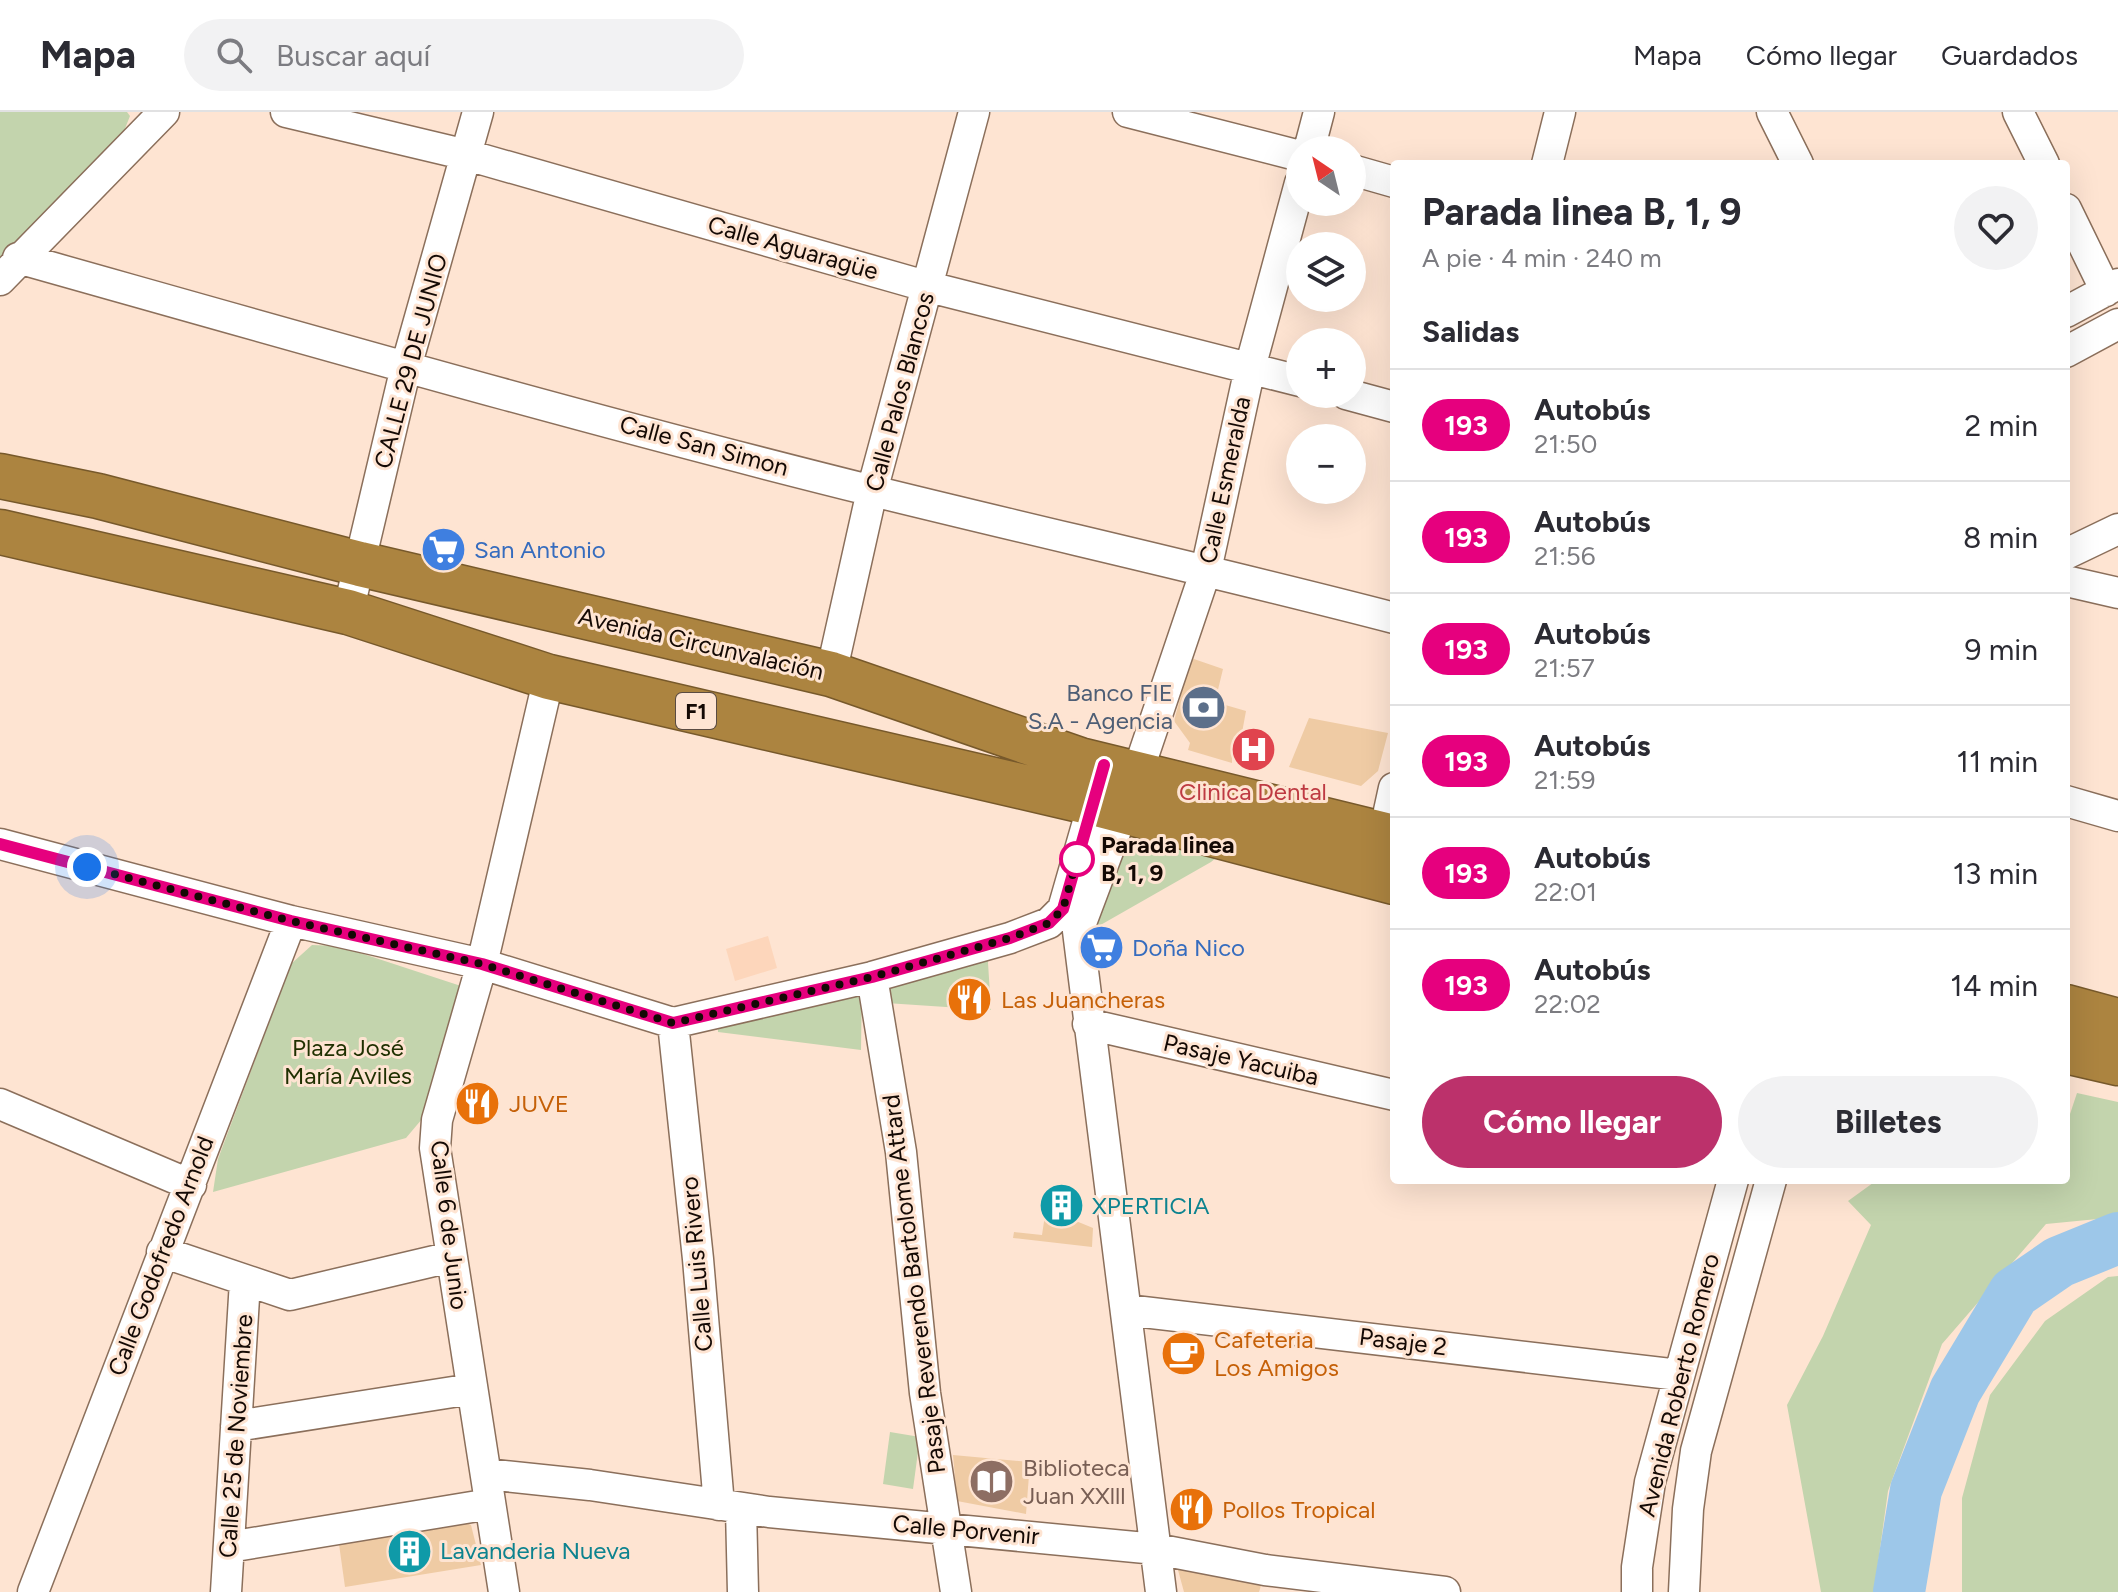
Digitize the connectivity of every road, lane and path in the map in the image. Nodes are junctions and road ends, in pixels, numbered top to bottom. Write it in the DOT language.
graph roads {
  1 [pos="164,112"];
  2 [pos="286,112"];
  3 [pos="478,112"];
  4 [pos="974,112"];
  5 [pos="1128,112"];
  6 [pos="1319,112"];
  7 [pos="1560,112"];
  8 [pos="1772,112"];
  9 [pos="2018,112"];
  10 [pos="1313,136"];
  11 [pos="1286,152"];
  12 [pos="467,155"];
  13 [pos="1548,160"];
  14 [pos="1796,160"];
  15 [pos="2042,160"];
  16 [pos="1366,174"];
  17 [pos="1390,181"];
  18 [pos="1291,216"];
  19 [pos="2070,216"];
  20 [pos="9,269"];
  21 [pos="929,287"];
  22 [pos="2112,288"];
  23 [pos="2070,310"];
  24 [pos="2118,324"];
  25 [pos="2070,350"];
  26 [pos="406,367"];
  27 [pos="1250,368"];
  28 [pos="1286,377"];
  29 [pos="1366,399"];
  30 [pos="1390,406"];
  31 [pos="0,476"];
  32 [pos="872,491"];
  33 [pos="2118,529"];
  34 [pos="0,532"];
  35 [pos="2070,552"];
  36 [pos="360,564"];
  37 [pos="1206,570"];
  38 [pos="2070,582"];
  39 [pos="2118,593"];
  40 [pos="348,612"];
  41 [pos="1390,617"];
  42 [pos="831,674"];
  43 [pos="549,677"];
  44 [pos="1114,788"];
  45 [pos="2070,802"];
  46 [pos="2118,816"];
  47 [pos="1389,835"];
  48 [pos="0,844"];
  49 [pos="1390,881"];
  50 [pos="291,921"];
  51 [pos="482,964"];
  52 [pos="872,977"];
  53 [pos="2070,1008"];
  54 [pos="2118,1021"];
  55 [pos="673,1023"];
  56 [pos="1088,1024"];
  57 [pos="2070,1052"];
  58 [pos="2118,1063"];
  59 [pos="1390,1094"];
  60 [pos="0,1104"];
  61 [pos="1732,1184"];
  62 [pos="1770,1184"];
  63 [pos="191,1185"];
  64 [pos="162,1252"];
  65 [pos="451,1257"];
  66 [pos="245,1281"];
  67 [pos="1126,1310"];
  68 [pos="1679,1375"];
  69 [pos="472,1389"];
  70 [pos="236,1426"];
  71 [pos="488,1489"];
  72 [pos="730,1507"];
  73 [pos="945,1528"];
  74 [pos="229,1547"];
  75 [pos="1156,1549"];
  76 [pos="33,1592"];
  77 [pos="226,1592"];
  78 [pos="504,1592"];
  79 [pos="743,1592"];
  80 [pos="956,1592"];
  81 [pos="1161,1592"];
  82 [pos="1445,1592"];
  83 [pos="1637,1592"];
  84 [pos="1684,1592"];
  1 -- 20 [label="street"];
  2 -- 12 [label="street, Calle Aguaragüe"];
  3 -- 12 [label="street, CALLE 29 DE JUNIO"];
  4 -- 21 [label="street, Calle Palos Blancos"];
  5 -- 11 [label="street"];
  6 -- 10 [label="street"];
  7 -- 13 [label="street"];
  8 -- 14 [label="street"];
  9 -- 15 [label="street"];
  12 -- 21 [label="street, Calle Aguaragüe"];
  12 -- 26 [label="street, CALLE 29 DE JUNIO"];
  16 -- 17 [label="street"];
  18 -- 27 [label="street, Calle Esmeralda"];
  19 -- 22 [label="street"];
  20 -- 26 [label="street, Calle San Simon"];
  21 -- 27 [label="street, Calle Aguaragüe"];
  21 -- 32 [label="street, Calle Palos Blancos"];
  22 -- 23 [label="street"];
  24 -- 25 [label="street"];
  26 -- 32 [label="street, Calle San Simon"];
  26 -- 36 [label="street, CALLE 29 DE JUNIO"];
  27 -- 28 [label="street, Calle Aguaragüe"];
  27 -- 37 [label="street, Calle Esmeralda"];
  29 -- 30 [label="street"];
  31 -- 36 [label="highway, Avenida Circunvalación / F1"];
  32 -- 37 [label="street, Calle San Simon"];
  32 -- 42 [label="street, Calle Palos Blancos"];
  33 -- 35 [label="street"];
  34 -- 40 [label="highway, Avenida Circunvalación / F1"];
  36 -- 40 [label="street, CALLE 29 DE JUNIO"];
  36 -- 42 [label="highway, Avenida Circunvalación / F1"];
  37 -- 41 [label="street, Calle San Simon"];
  37 -- 44 [label="street, Calle Esmeralda"];
  38 -- 39 [label="street"];
  40 -- 43 [label="highway, Avenida Circunvalación / F1"];
  42 -- 44 [label="highway, Avenida Circunvalación / F1"];
  43 -- 44 [label="highway, Avenida Circunvalación / F1"];
  43 -- 51 [label="street, Calle 6 de Junio"];
  44 -- 47 [label="highway, Avenida Circunvalación / F1"];
  44 -- 49 [label="highway, Avenida Circunvalación / F1"];
  44 -- 52 [label="street"];
  44 -- 56 [label="street"];
  45 -- 46 [label="street"];
  48 -- 50 [label="street"];
  50 -- 51 [label="street"];
  50 -- 63 [label="street, Calle Godofredo Arnold"];
  51 -- 55 [label="street"];
  51 -- 65 [label="street, Calle 6 de Junio"];
  52 -- 55 [label="street"];
  52 -- 73 [label="street, Pasaje Reverendo Bartolome Attard"];
  53 -- 54 [label="highway"];
  55 -- 72 [label="street, Calle Luis Rivero"];
  56 -- 59 [label="street, Pasaje Yacuiba"];
  56 -- 67 [label="street"];
  57 -- 58 [label="highway"];
  60 -- 63 [label="street"];
  61 -- 68 [label="street, Avenida Roberto Romero"];
  62 -- 84 [label="street, Avenida Roberto Romero"];
  63 -- 64 [label="street, Calle Godofredo Arnold"];
  64 -- 66 [label="street"];
  64 -- 76 [label="street, Calle Godofredo Arnold"];
  65 -- 66 [label="street"];
  65 -- 69 [label="street, Calle 6 de Junio"];
  66 -- 70 [label="street, Calle 25 de Noviembre"];
  67 -- 68 [label="street, Pasaje 2"];
  67 -- 75 [label="street"];
  68 -- 83 [label="street, Avenida Roberto Romero"];
  69 -- 70 [label="street"];
  69 -- 71 [label="street, Calle 6 de Junio"];
  70 -- 74 [label="street, Calle 25 de Noviembre"];
  71 -- 72 [label="street, Calle Porvenir"];
  71 -- 74 [label="street, Calle Porvenir"];
  71 -- 78 [label="street, Calle 6 de Junio"];
  72 -- 73 [label="street, Calle Porvenir"];
  72 -- 79 [label="street, Calle Luis Rivero"];
  73 -- 75 [label="street, Calle Porvenir"];
  73 -- 80 [label="street, Pasaje Reverendo Bartolome Attard"];
  74 -- 77 [label="street, Calle 25 de Noviembre"];
  75 -- 81 [label="street"];
  75 -- 82 [label="street, Calle Porvenir"];
}
